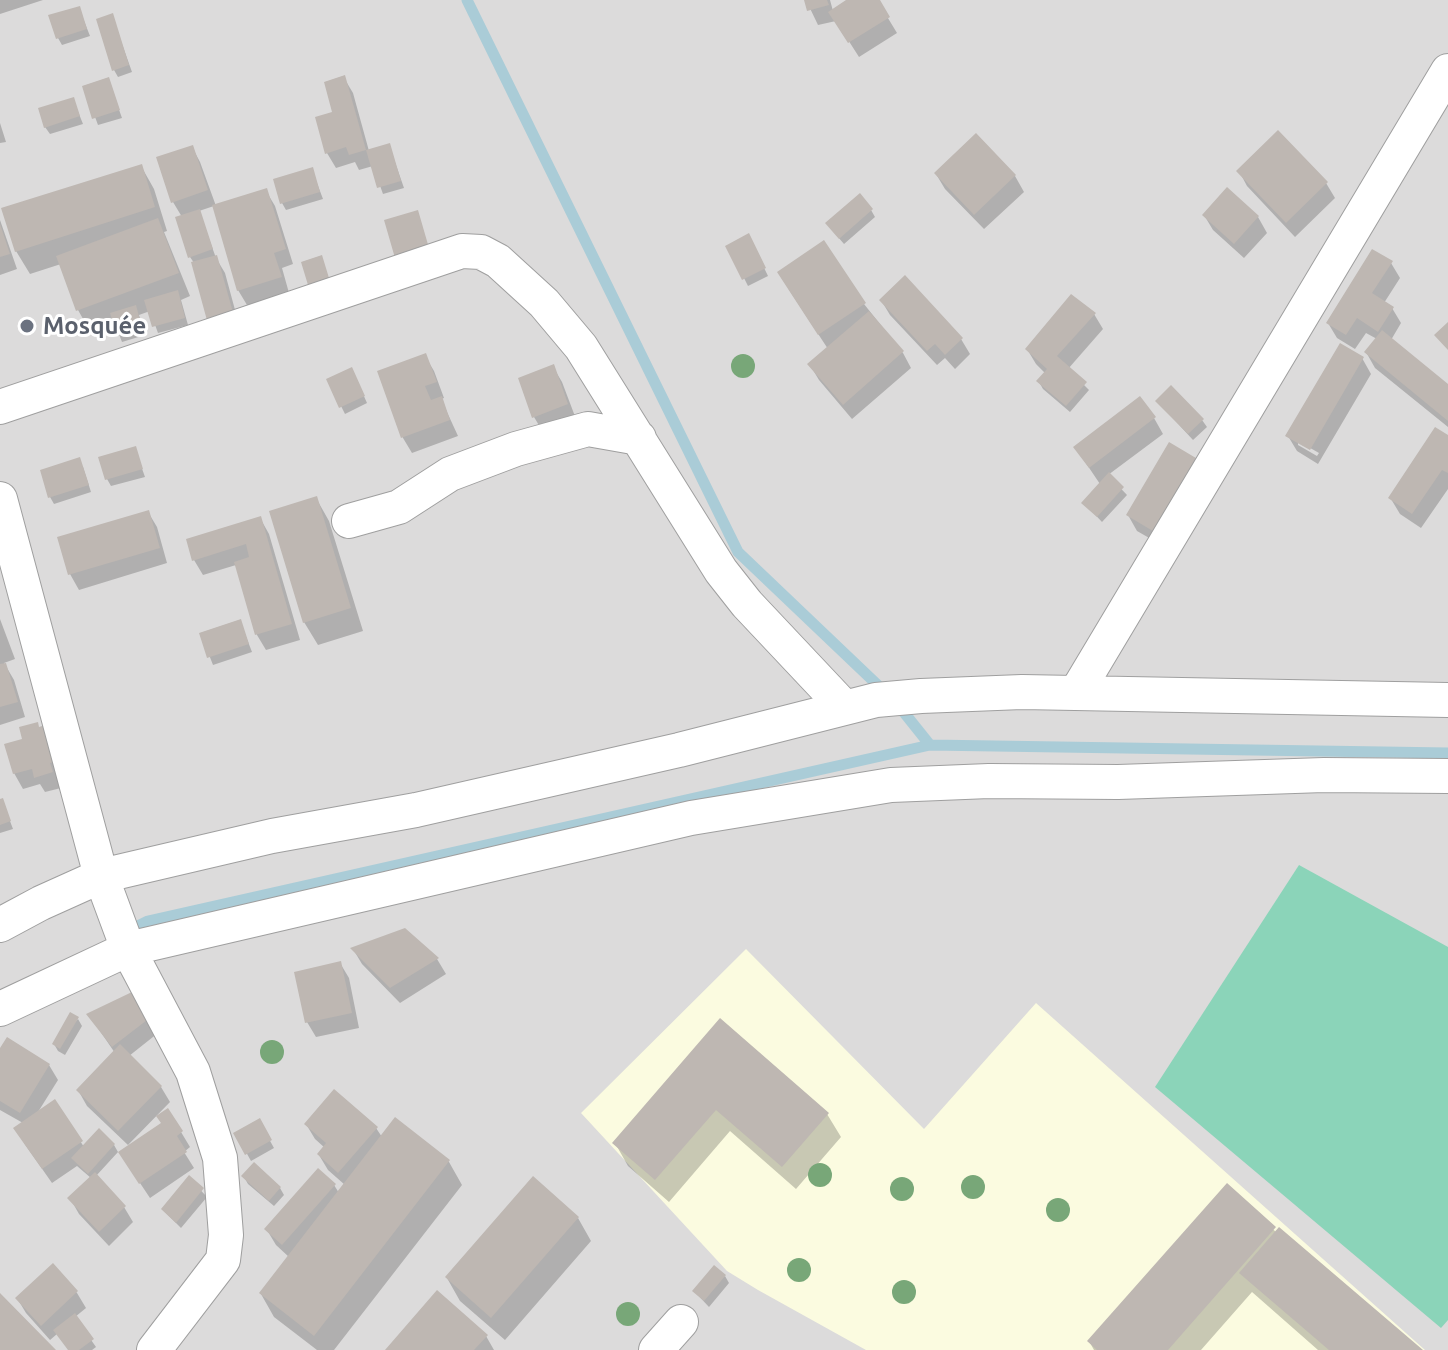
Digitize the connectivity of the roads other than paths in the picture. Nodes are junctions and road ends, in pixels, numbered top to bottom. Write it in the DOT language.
graph roads {
  1 [pos="1448,71"];
  2 [pos="0,407"];
  3 [pos="639,438"];
  4 [pos="0,499"];
  5 [pos="349,521"];
  6 [pos="1076,693"];
  7 [pos="1448,700"];
  8 [pos="860,704"];
  9 [pos="1448,776"];
  10 [pos="101,876"];
  11 [pos="0,925"];
  12 [pos="128,949"];
  13 [pos="0,1009"];
  14 [pos="681,1322"];
  15 [pos="154,1350"];
  16 [pos="656,1350"];
  1 -- 6 [label="street"];
  2 -- 3 [label="street"];
  3 -- 5 [label="street"];
  3 -- 8 [label="street"];
  4 -- 10 [label="street"];
  6 -- 7 [label="street"];
  6 -- 8 [label="street"];
  8 -- 10 [label="street"];
  9 -- 12 [label="street"];
  10 -- 11 [label="street"];
  10 -- 12 [label="street"];
  12 -- 13 [label="street"];
  12 -- 15 [label="street"];
  14 -- 16 [label="street"];
}
